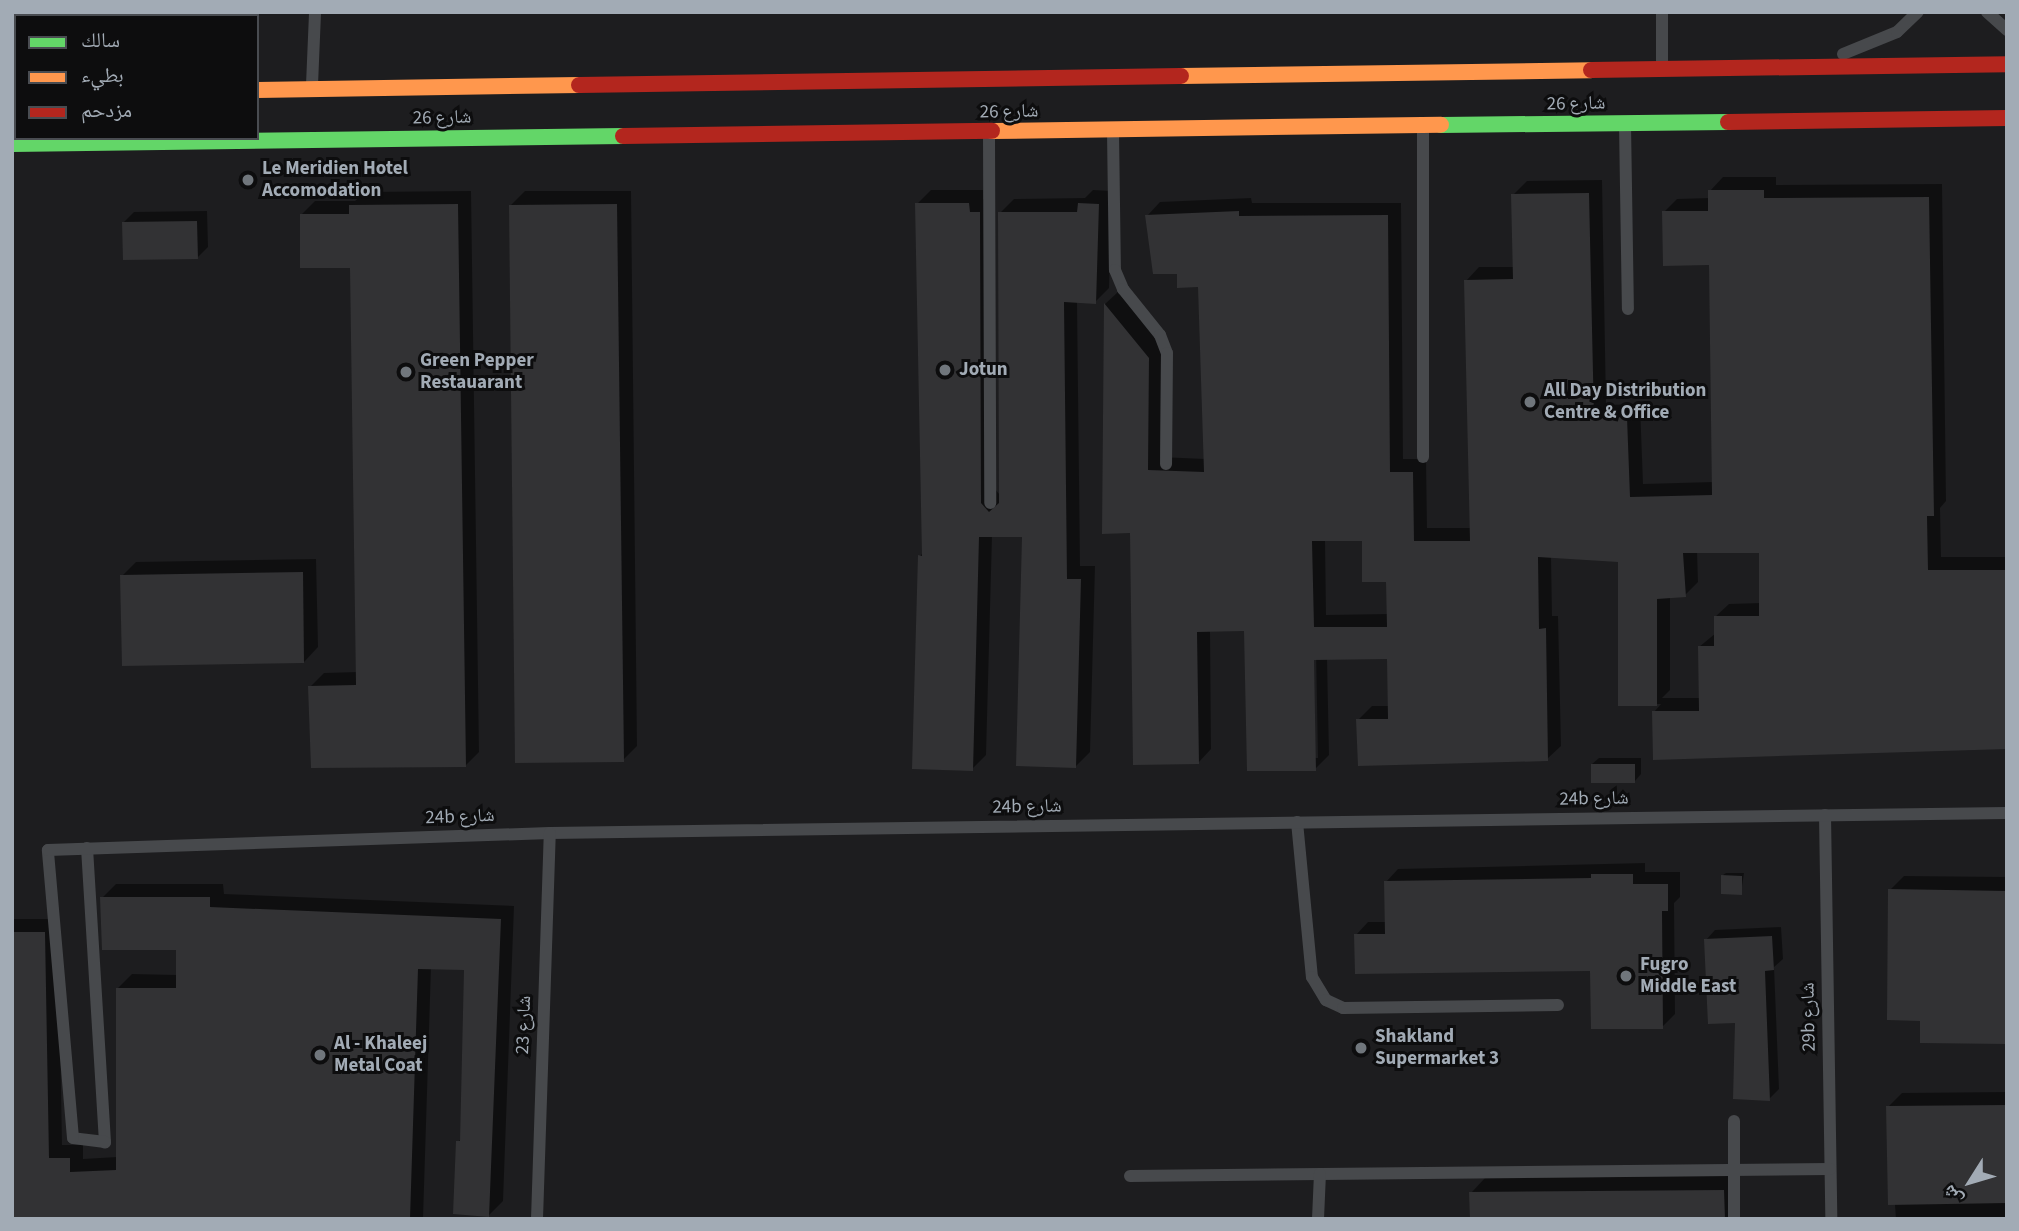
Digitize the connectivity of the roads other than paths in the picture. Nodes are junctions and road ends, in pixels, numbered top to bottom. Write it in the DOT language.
graph roads {
  1 [pos="315,12"];
  2 [pos="1662,12"];
  3 [pos="1917,12"];
  4 [pos="1987,12"];
  5 [pos="2007,30"];
  6 [pos="2007,64"];
  7 [pos="1808,66"];
  8 [pos="1662,68"];
  9 [pos="1279,74"];
  10 [pos="312,89"];
  11 [pos="259,90"];
  12 [pos="1283,94"];
  13 [pos="1278,114"];
  14 [pos="2007,118"];
  15 [pos="1625,124"];
  16 [pos="1423,128"];
  17 [pos="1265,130"];
  18 [pos="1113,132"];
  19 [pos="989,133"];
  20 [pos="12,144"];
  21 [pos="1628,309"];
  22 [pos="1423,457"];
  23 [pos="1166,464"];
  24 [pos="990,503"];
  25 [pos="2007,813"];
  26 [pos="1825,815"];
  27 [pos="1297,822"];
  28 [pos="550,833"];
  29 [pos="87,848"];
  30 [pos="1558,1004"];
  31 [pos="1734,1121"];
  32 [pos="1830,1169"];
  33 [pos="1734,1170"];
  34 [pos="1320,1174"];
  35 [pos="1130,1176"];
  36 [pos="537,1219"];
  37 [pos="1318,1219"];
  38 [pos="1734,1219"];
  39 [pos="1831,1219"];
  1 -- 10 [label="lane"];
  2 -- 8 [label="lane"];
  3 -- 7 [label="lane"];
  4 -- 5 [label="lane"];
  6 -- 7 [label="street, شارع 26"];
  7 -- 8 [label="street, شارع 26"];
  8 -- 9 [label="street, شارع 26"];
  9 -- 10 [label="street, شارع 26"];
  9 -- 12 [label="street"];
  10 -- 11 [label="street, شارع 26"];
  13 -- 17 [label="street"];
  14 -- 15 [label="street, شارع 26"];
  15 -- 16 [label="street, شارع 26"];
  15 -- 21 [label="lane"];
  16 -- 17 [label="street, شارع 26"];
  16 -- 22 [label="lane"];
  17 -- 18 [label="street, شارع 26"];
  18 -- 19 [label="street, شارع 26"];
  18 -- 23 [label="lane"];
  19 -- 20 [label="street, شارع 26"];
  19 -- 24 [label="lane"];
  25 -- 26 [label="lane, 24b شارع"];
  26 -- 27 [label="lane, 24b شارع"];
  26 -- 32 [label="lane, 29b شارع"];
  27 -- 28 [label="lane, 24b شارع"];
  27 -- 30 [label="lane"];
  28 -- 29 [label="lane, 24b شارع"];
  28 -- 36 [label="lane, شارع 23"];
  29 -- 29 [label="lane, 24b شارع"];
  31 -- 33 [label="lane"];
  32 -- 33 [label="lane"];
  32 -- 39 [label="lane, 29b شارع"];
  33 -- 34 [label="lane"];
  33 -- 38 [label="lane"];
  34 -- 35 [label="lane"];
  34 -- 37 [label="lane"];
}
